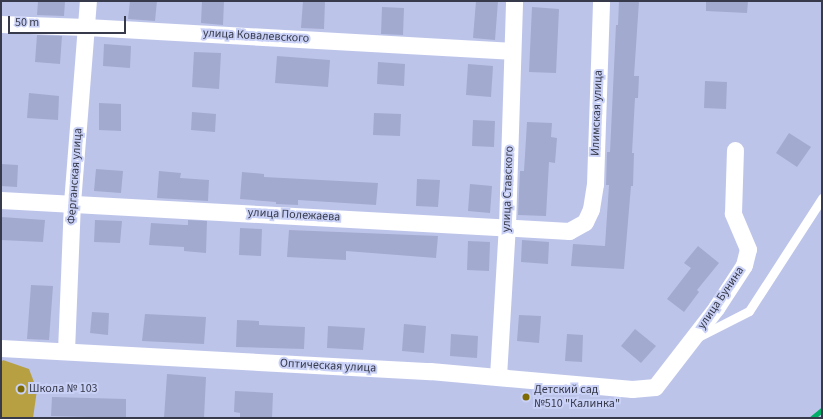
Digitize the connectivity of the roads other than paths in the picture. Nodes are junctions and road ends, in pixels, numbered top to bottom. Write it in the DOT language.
graph roads {
  1 [pos="88,1"];
  2 [pos="514,1"];
  3 [pos="601,1"];
  4 [pos="1,24"];
  5 [pos="86,27"];
  6 [pos="512,50"];
  7 [pos="735,150"];
  8 [pos="822,198"];
  9 [pos="1,200"];
  10 [pos="72,203"];
  11 [pos="585,222"];
  12 [pos="507,226"];
  13 [pos="693,339"];
  14 [pos="1,348"];
  15 [pos="66,351"];
  16 [pos="498,376"];
  17 [pos="655,387"];
  1 -- 5 [label="street, Ферганская улица"];
  2 -- 6 [label="street, улица Ставского"];
  3 -- 11 [label="street, Илимская улица"];
  4 -- 5 [label="street, улица Ковалевского"];
  5 -- 6 [label="street, улица Ковалевского"];
  5 -- 10 [label="street, Ферганская улица"];
  6 -- 12 [label="street, улица Ставского"];
  7 -- 13 [label="street, улица Бунина"];
  8 -- 13 [label="lane"];
  9 -- 10 [label="street, улица Полежаева"];
  10 -- 12 [label="street, улица Полежаева"];
  10 -- 15 [label="street, Ферганская улица"];
  11 -- 12 [label="street, улица Полежаева"];
  12 -- 16 [label="street, улица Ставского"];
  13 -- 17 [label="street, улица Бунина"];
  14 -- 15 [label="street, Оптическая улица"];
  15 -- 16 [label="street, Оптическая улица"];
  16 -- 17 [label="street, Оптическая улица"];
}
